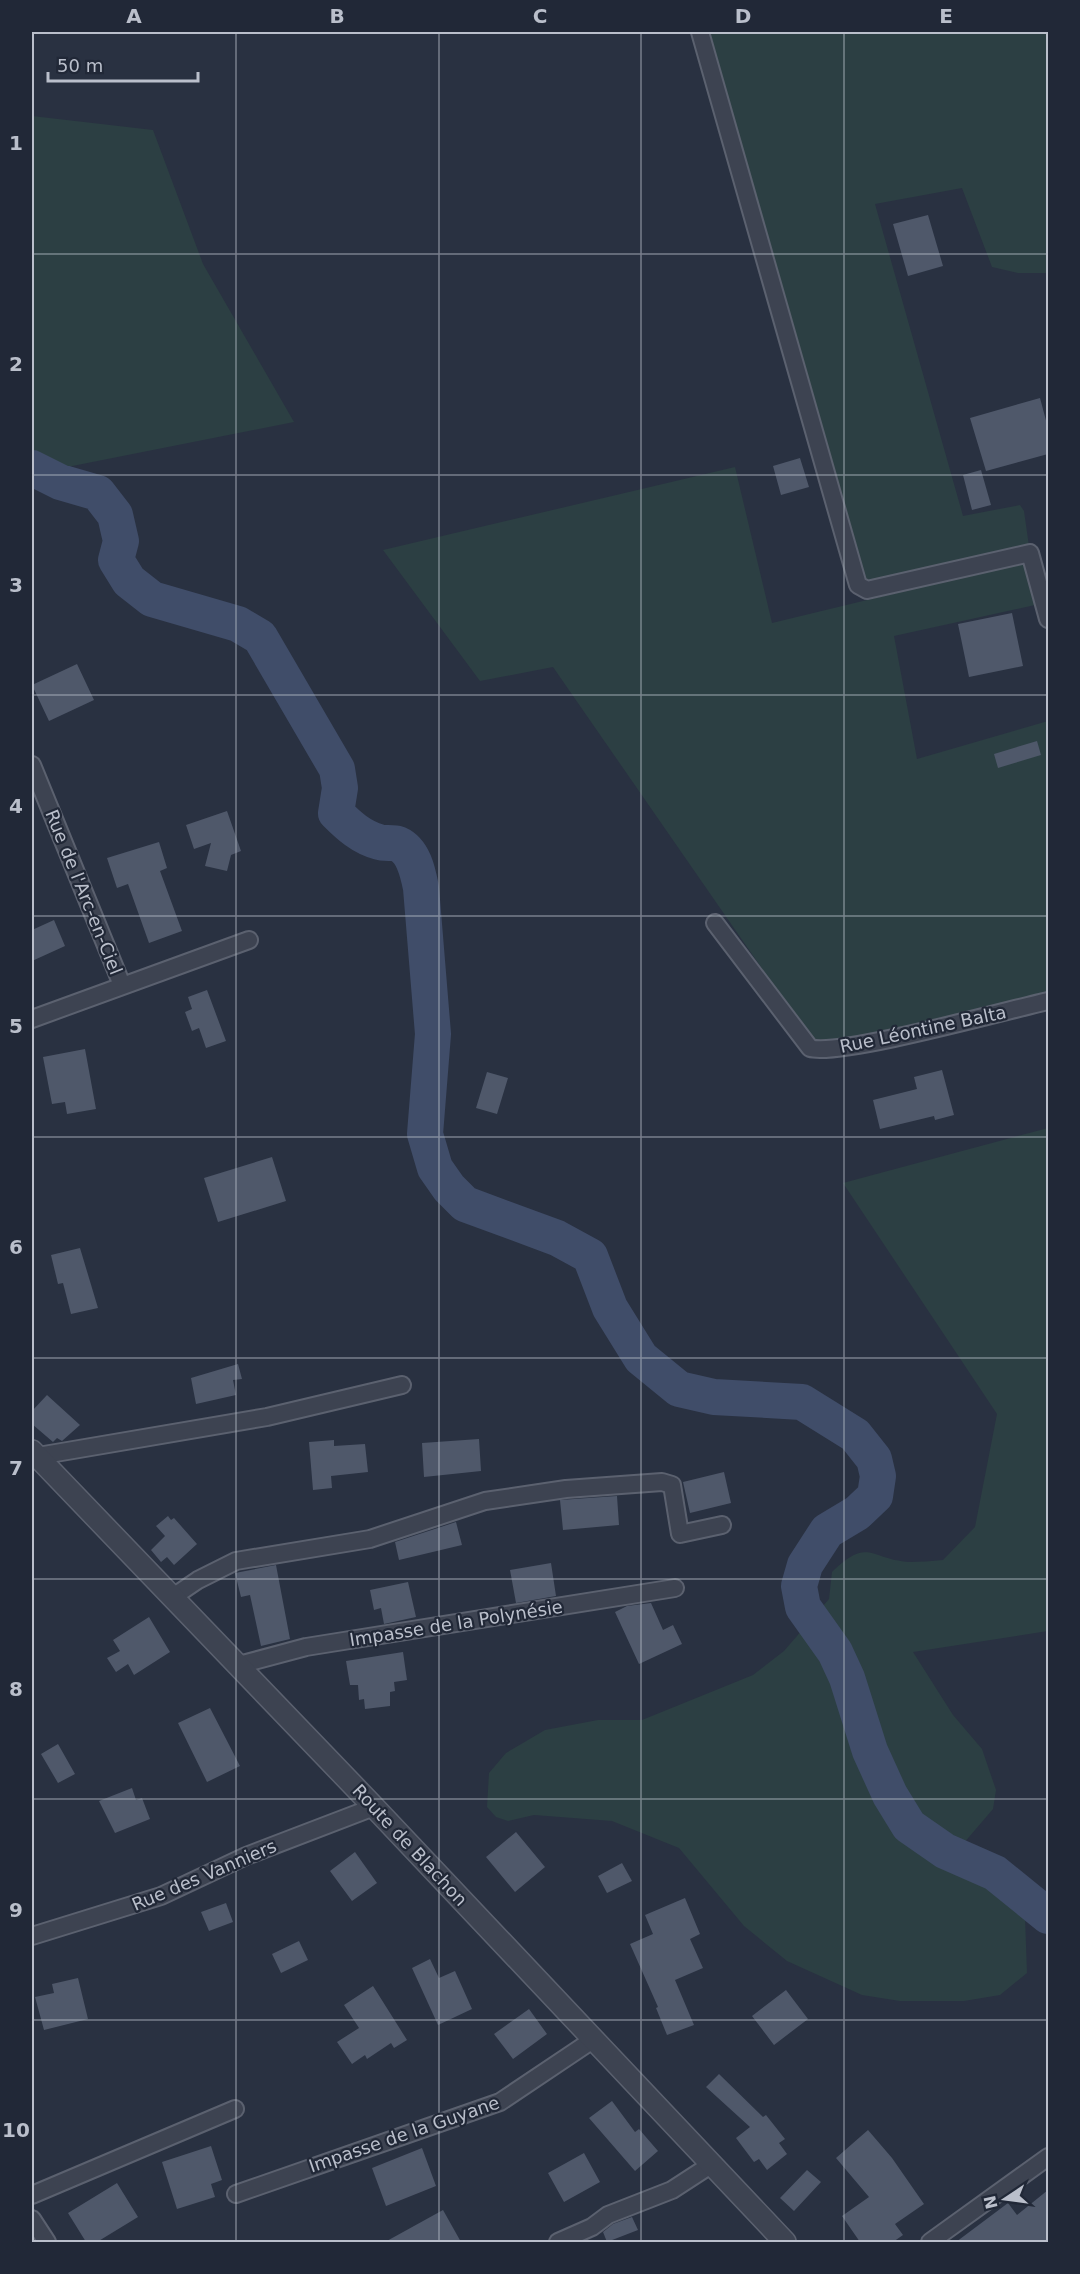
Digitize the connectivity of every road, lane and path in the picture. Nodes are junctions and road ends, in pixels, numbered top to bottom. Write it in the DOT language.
graph roads {
  1 [pos="700,32"];
  2 [pos="1048,619"];
  3 [pos="32,765"];
  4 [pos="715,923"];
  5 [pos="249,940"];
  6 [pos="122,985"];
  7 [pos="1048,1001"];
  8 [pos="32,1019"];
  9 [pos="402,1385"];
  10 [pos="35,1454"];
  11 [pos="722,1526"];
  12 [pos="675,1588"];
  13 [pos="173,1597"];
  14 [pos="239,1665"];
  15 [pos="374,1807"];
  16 [pos="32,1936"];
  17 [pos="594,2039"];
  18 [pos="235,2109"];
  19 [pos="1048,2157"];
  20 [pos="712,2164"];
  21 [pos="236,2194"];
  22 [pos="32,2195"];
  23 [pos="32,2219"];
  24 [pos="47,2242"];
  25 [pos="558,2242"];
  26 [pos="785,2242"];
  27 [pos="930,2242"];
  1 -- 2 [label="street"];
  3 -- 6 [label="street, Rue de l'Arc-en-Ciel"];
  4 -- 7 [label="street, Rue Léontine Balta"];
  5 -- 6 [label="street"];
  6 -- 8 [label="street"];
  9 -- 10 [label="street"];
  10 -- 13 [label="street, Route de Blachon"];
  11 -- 13 [label="street"];
  12 -- 14 [label="street, Impasse de la Polynésie"];
  13 -- 14 [label="street, Route de Blachon"];
  14 -- 15 [label="street, Route de Blachon"];
  15 -- 16 [label="street, Rue des Vanniers"];
  15 -- 17 [label="street, Route de Blachon"];
  17 -- 20 [label="street, Route de Blachon"];
  17 -- 21 [label="street, Impasse de la Guyane"];
  18 -- 22 [label="street"];
  19 -- 27 [label="street"];
  20 -- 25 [label="street"];
  20 -- 26 [label="street, Route de Blachon"];
  23 -- 24 [label="street"];
}
